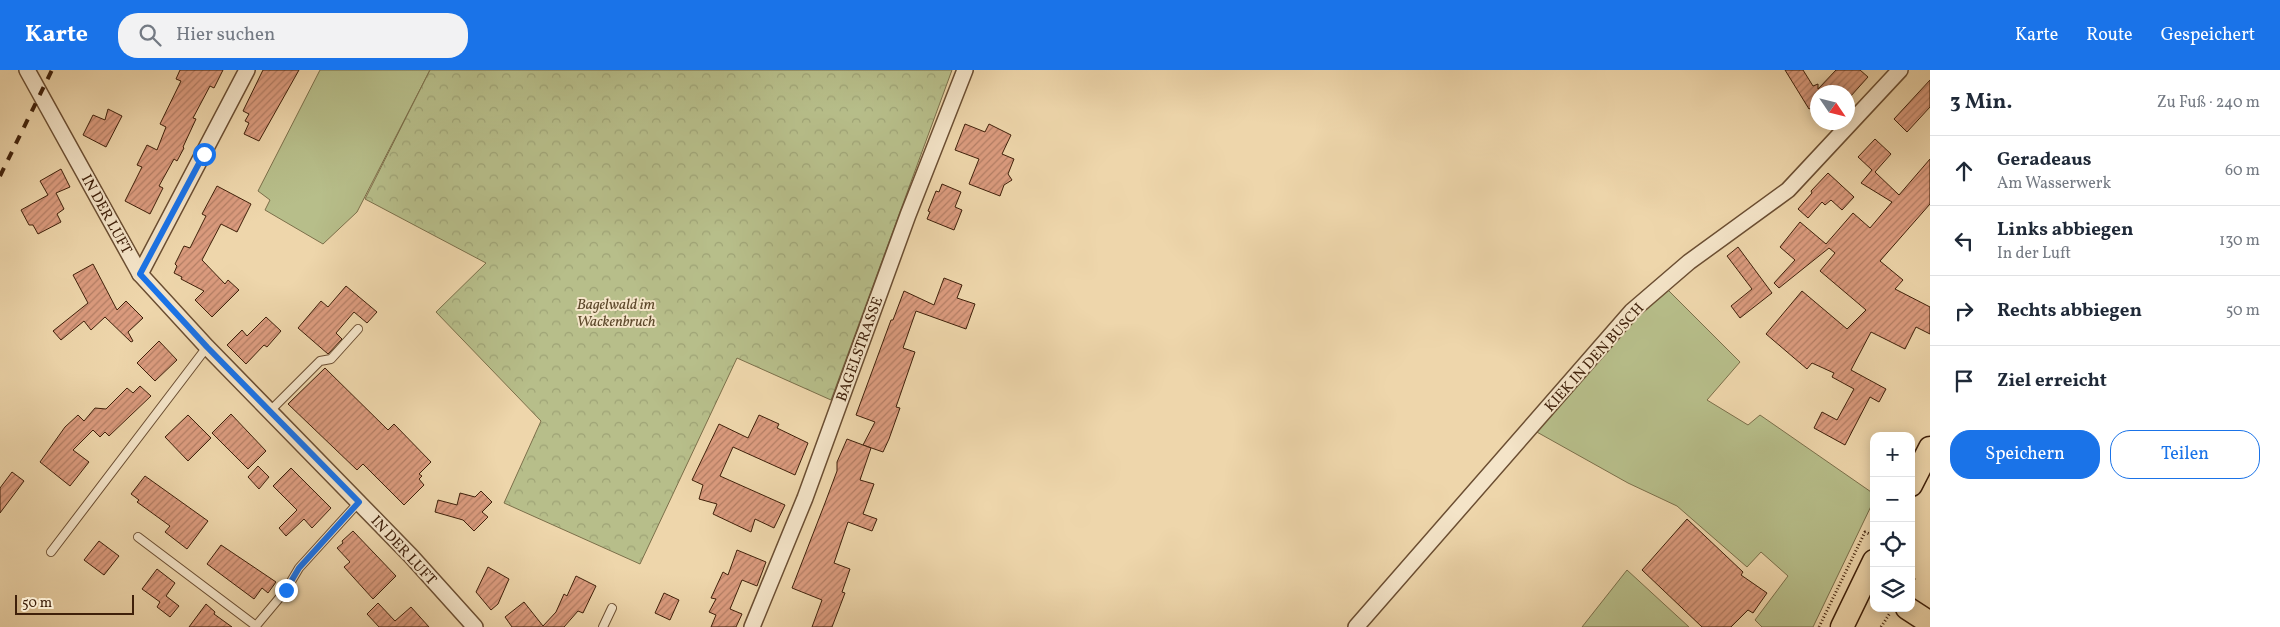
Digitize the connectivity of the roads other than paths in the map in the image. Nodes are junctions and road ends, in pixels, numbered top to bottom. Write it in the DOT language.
graph roads {
  1 [pos="27,70"];
  2 [pos="247,70"];
  3 [pos="965,70"];
  4 [pos="1900,70"];
  5 [pos="140,274"];
  6 [pos="358,329"];
  7 [pos="207,347"];
  8 [pos="270,411"];
  9 [pos="1930,448"];
  10 [pos="1915,477"];
  11 [pos="359,502"];
  12 [pos="138,537"];
  13 [pos="51,552"];
  14 [pos="1873,567"];
  15 [pos="1869,584"];
  16 [pos="612,608"];
  17 [pos="1913,612"];
  18 [pos="1833,622"];
  19 [pos="1930,623"];
  20 [pos="256,626"];
  21 [pos="475,627"];
  22 [pos="603,627"];
  23 [pos="752,627"];
  24 [pos="1356,627"];
  1 -- 5 [label="street, IN DER LUFT"];
  2 -- 5 [label="street"];
  3 -- 23 [label="street, BAGELSTRASSE"];
  4 -- 24 [label="street, KIEK IN DEN BUSCH"];
  5 -- 7 [label="street, IN DER LUFT"];
  6 -- 8 [label="lane"];
  7 -- 8 [label="street, IN DER LUFT"];
  7 -- 13 [label="lane"];
  8 -- 11 [label="street, IN DER LUFT"];
  9 -- 10 [label="main road"];
  11 -- 20 [label="lane"];
  11 -- 21 [label="street, IN DER LUFT"];
  12 -- 20 [label="lane"];
  14 -- 15 [label="main road"];
  15 -- 18 [label="main road"];
  16 -- 22 [label="lane"];
  17 -- 19 [label="main road"];
}
